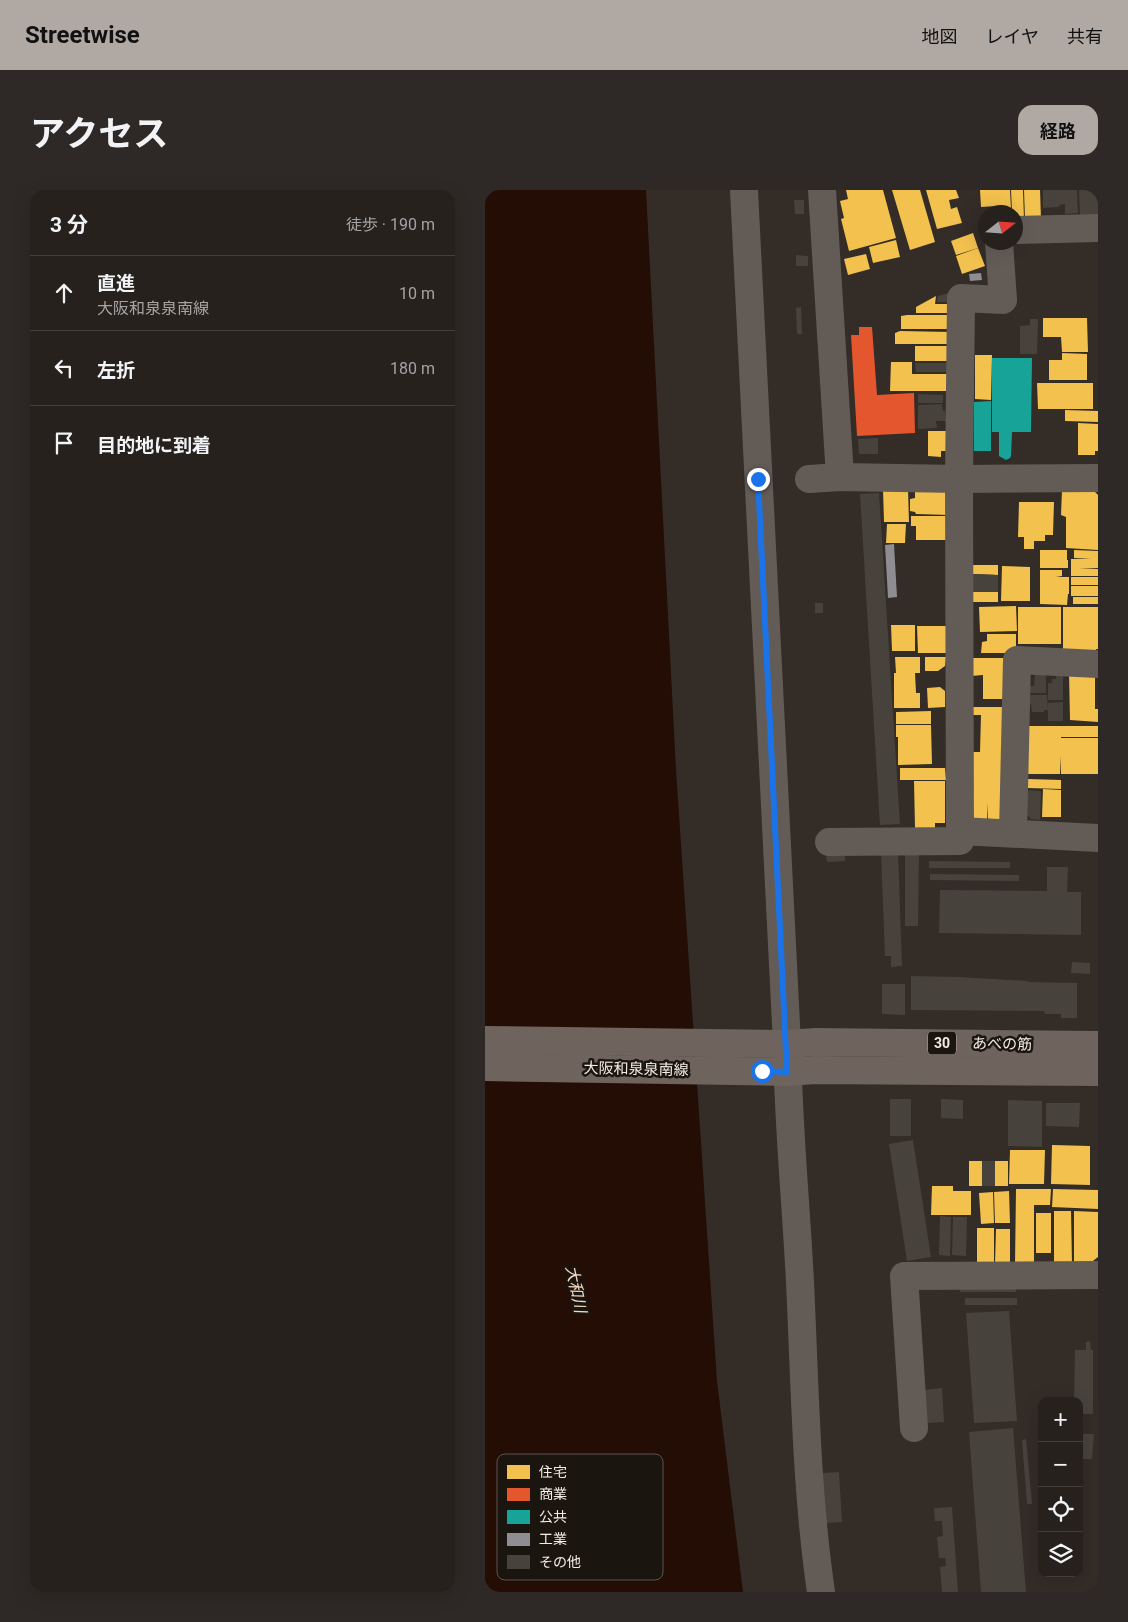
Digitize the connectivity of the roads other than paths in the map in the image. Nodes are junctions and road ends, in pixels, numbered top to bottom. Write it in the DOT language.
graph roads {
  1 [pos="744,190"];
  2 [pos="822,190"];
  3 [pos="1098,228"];
  4 [pos="1023,230"];
  5 [pos="1000,250"];
  6 [pos="840,477"];
  7 [pos="809,478"];
  8 [pos="1098,478"];
  9 [pos="959,479"];
  10 [pos="1098,664"];
  11 [pos="960,831"];
  12 [pos="1013,833"];
  13 [pos="1098,838"];
  14 [pos="829,842"];
  15 [pos="485,1040"];
  16 [pos="787,1044"];
  17 [pos="1098,1045"];
  18 [pos="485,1067"];
  19 [pos="787,1072"];
  20 [pos="1098,1072"];
  21 [pos="1098,1275"];
  22 [pos="914,1428"];
  23 [pos="821,1592"];
  1 -- 16 [label="street"];
  2 -- 6 [label="street"];
  3 -- 4 [label="street"];
  5 -- 9 [label="street"];
  6 -- 7 [label="street"];
  6 -- 9 [label="street"];
  8 -- 9 [label="street"];
  9 -- 11 [label="street"];
  10 -- 12 [label="street"];
  11 -- 12 [label="street"];
  11 -- 14 [label="street"];
  12 -- 13 [label="street"];
  15 -- 16 [label="main road, 大阪和泉泉南線 / 30"];
  16 -- 17 [label="main road, あべの筋 / 30"];
  16 -- 19 [label="street"];
  18 -- 19 [label="main road, 大阪和泉泉南線 / 30"];
  19 -- 20 [label="main road, あべの筋 / 30"];
  19 -- 23 [label="street"];
  21 -- 22 [label="street"];
}
